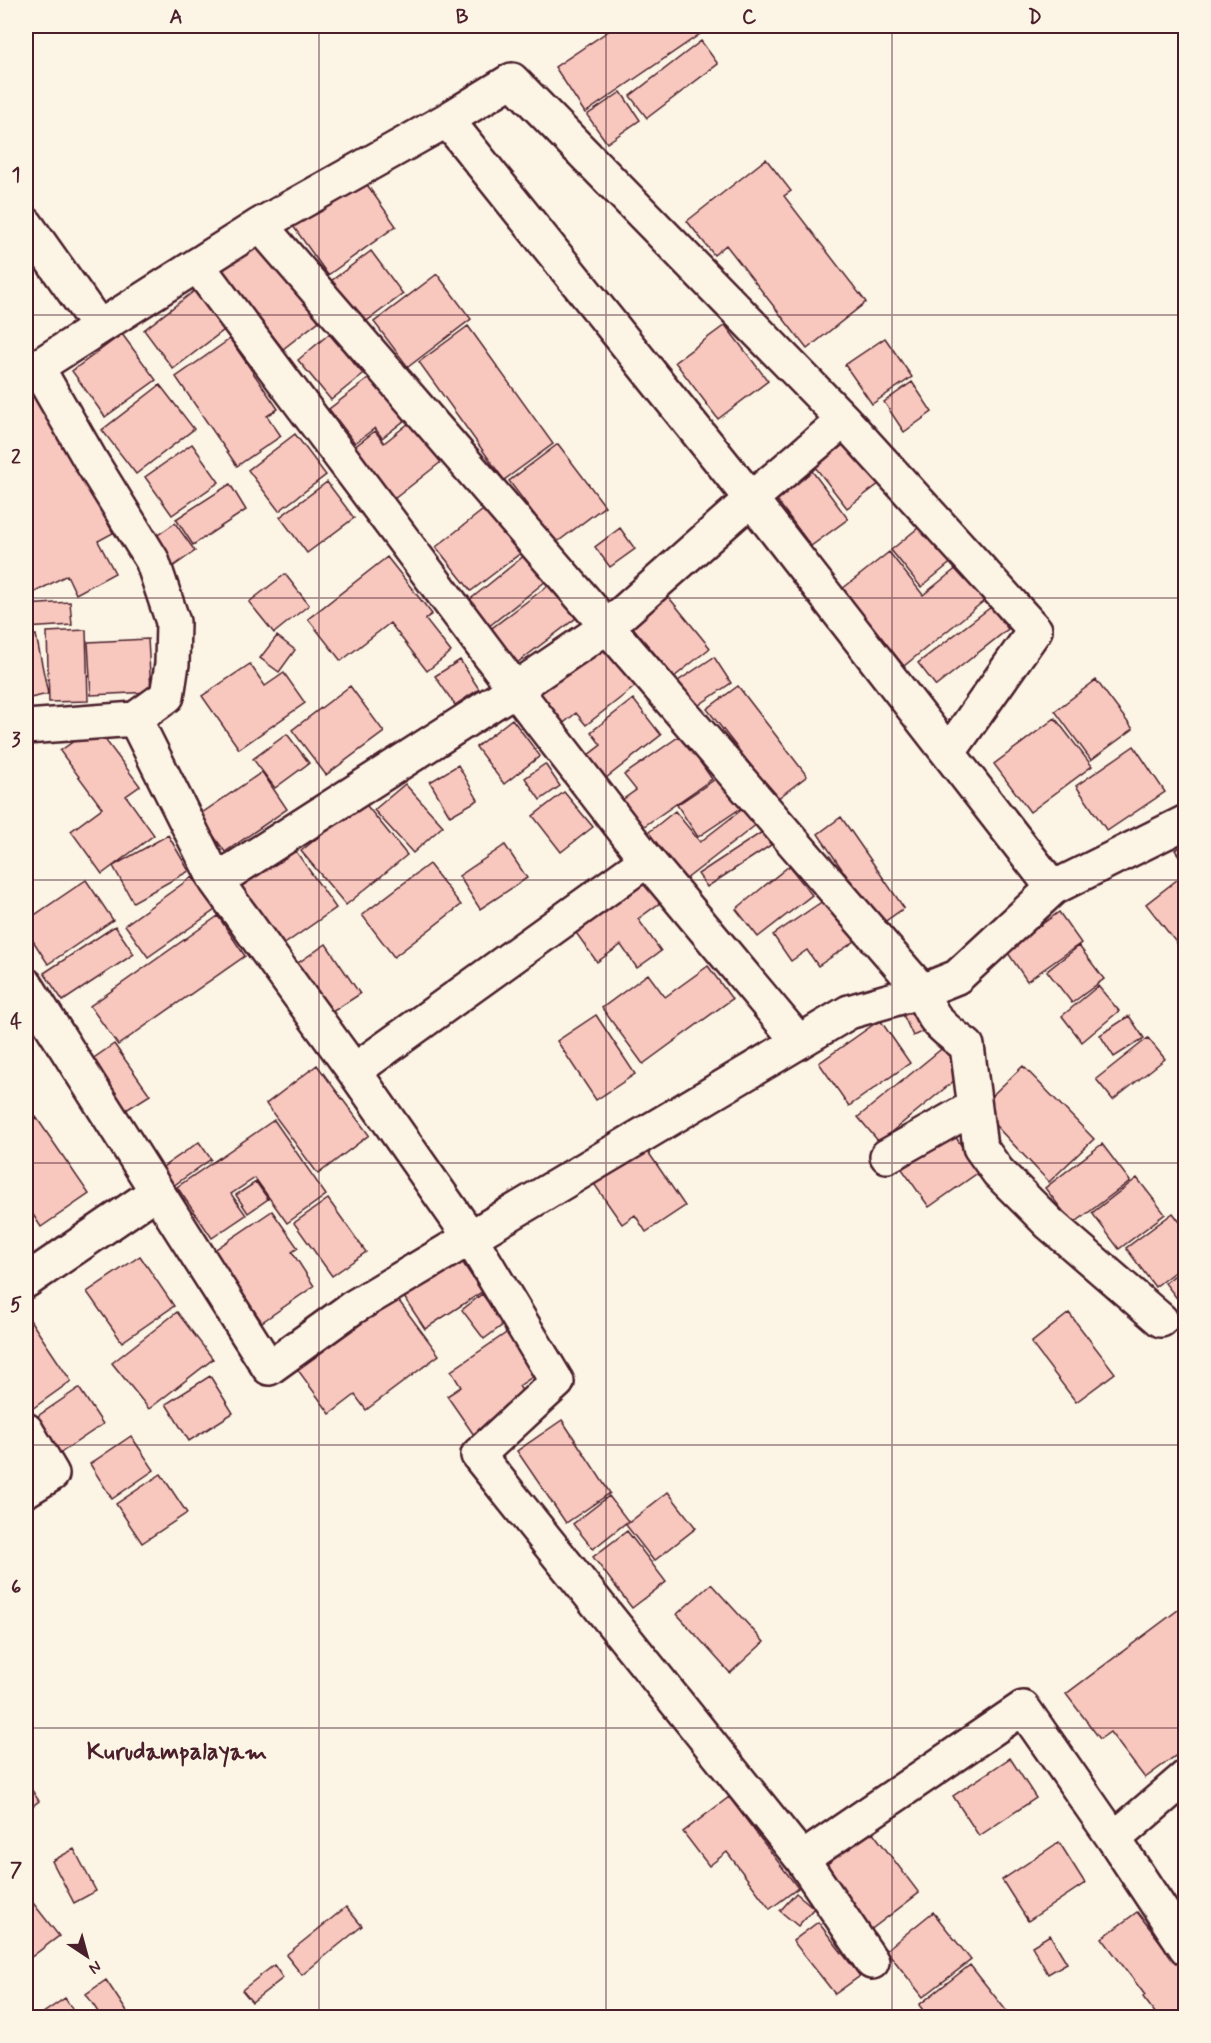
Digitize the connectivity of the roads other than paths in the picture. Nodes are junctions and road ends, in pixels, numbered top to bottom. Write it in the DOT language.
graph roads {
  1 [pos="447,120"];
  2 [pos="26,224"];
  3 [pos="260,225"];
  4 [pos="197,265"];
  5 [pos="99,327"];
  6 [pos="31,370"];
  7 [pos="843,420"];
  8 [pos="751,499"];
  9 [pos="608,626"];
  10 [pos="515,688"];
  11 [pos="135,719"];
  12 [pos="26,728"];
  13 [pos="949,752"];
  14 [pos="1185,822"];
  15 [pos="647,860"];
  16 [pos="216,881"];
  17 [pos="1053,888"];
  18 [pos="26,985"];
  19 [pos="922,991"];
  20 [pos="799,1042"];
  21 [pos="354,1071"];
  22 [pos="974,1107"];
  23 [pos="887,1156"];
  24 [pos="156,1192"];
  25 [pos="470,1237"];
  26 [pos="26,1281"];
  27 [pos="1161,1320"];
  28 [pos="26,1430"];
  29 [pos="26,1490"];
  30 [pos="1185,1777"];
  31 [pos="1114,1839"];
  32 [pos="802,1859"];
  33 [pos="1185,1948"];
  34 [pos="872,1962"];
  1 -- 3 [label="street"];
  1 -- 7 [label="street"];
  1 -- 8 [label="street"];
  2 -- 5 [label="street"];
  3 -- 4 [label="street"];
  3 -- 9 [label="street"];
  4 -- 5 [label="street"];
  4 -- 10 [label="street"];
  5 -- 6 [label="street"];
  6 -- 11 [label="street"];
  7 -- 8 [label="street"];
  7 -- 13 [label="street"];
  8 -- 9 [label="street"];
  8 -- 13 [label="street"];
  9 -- 10 [label="street"];
  9 -- 19 [label="street"];
  10 -- 15 [label="street"];
  10 -- 16 [label="street"];
  11 -- 12 [label="street"];
  11 -- 16 [label="street"];
  13 -- 17 [label="street"];
  14 -- 17 [label="street"];
  15 -- 20 [label="street"];
  15 -- 21 [label="street"];
  16 -- 21 [label="street"];
  17 -- 19 [label="street"];
  18 -- 24 [label="street"];
  19 -- 20 [label="street"];
  19 -- 22 [label="street"];
  20 -- 25 [label="street"];
  21 -- 25 [label="street"];
  22 -- 23 [label="street"];
  22 -- 27 [label="street"];
  24 -- 25 [label="street"];
  24 -- 26 [label="street"];
  25 -- 32 [label="street"];
  28 -- 29 [label="street"];
  30 -- 31 [label="street"];
  31 -- 32 [label="street"];
  31 -- 33 [label="street"];
  32 -- 34 [label="street"];
}
